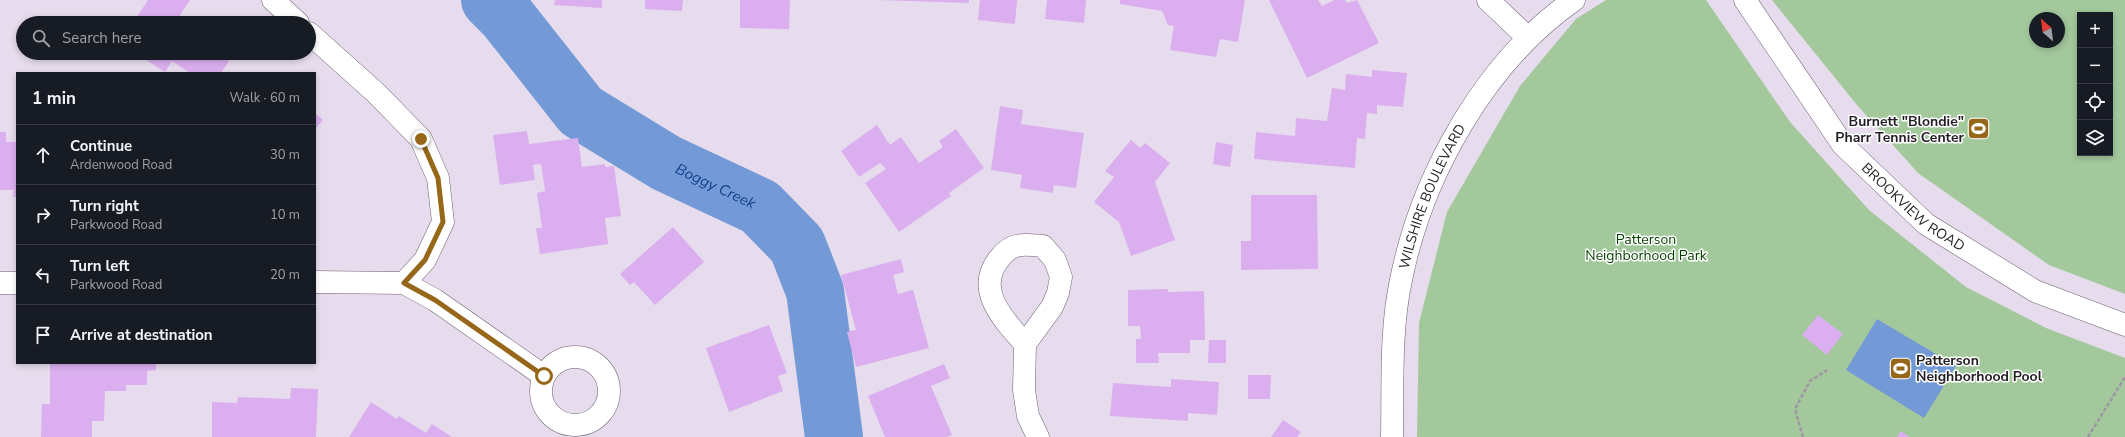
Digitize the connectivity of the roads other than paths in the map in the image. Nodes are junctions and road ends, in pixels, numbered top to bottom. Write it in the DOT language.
graph roads {
  1 [pos="273,0"];
  2 [pos="1488,0"];
  3 [pos="1574,0"];
  4 [pos="1745,0"];
  5 [pos="290,16"];
  6 [pos="1528,38"];
  7 [pos="316,39"];
  8 [pos="16,282"];
  9 [pos="316,282"];
  10 [pos="0,283"];
  11 [pos="404,283"];
  12 [pos="2125,325"];
  13 [pos="1025,344"];
  14 [pos="544,376"];
  15 [pos="1038,437"];
  16 [pos="1392,437"];
  1 -- 5 [label="street"];
  2 -- 6 [label="street"];
  3 -- 6 [label="street, WILSHIRE BOULEVARD"];
  4 -- 12 [label="street, BROOKVIEW ROAD"];
  6 -- 16 [label="street, WILSHIRE BOULEVARD"];
  7 -- 11 [label="street"];
  8 -- 10 [label="street"];
  9 -- 11 [label="street"];
  11 -- 14 [label="street"];
  13 -- 15 [label="street"];
}
